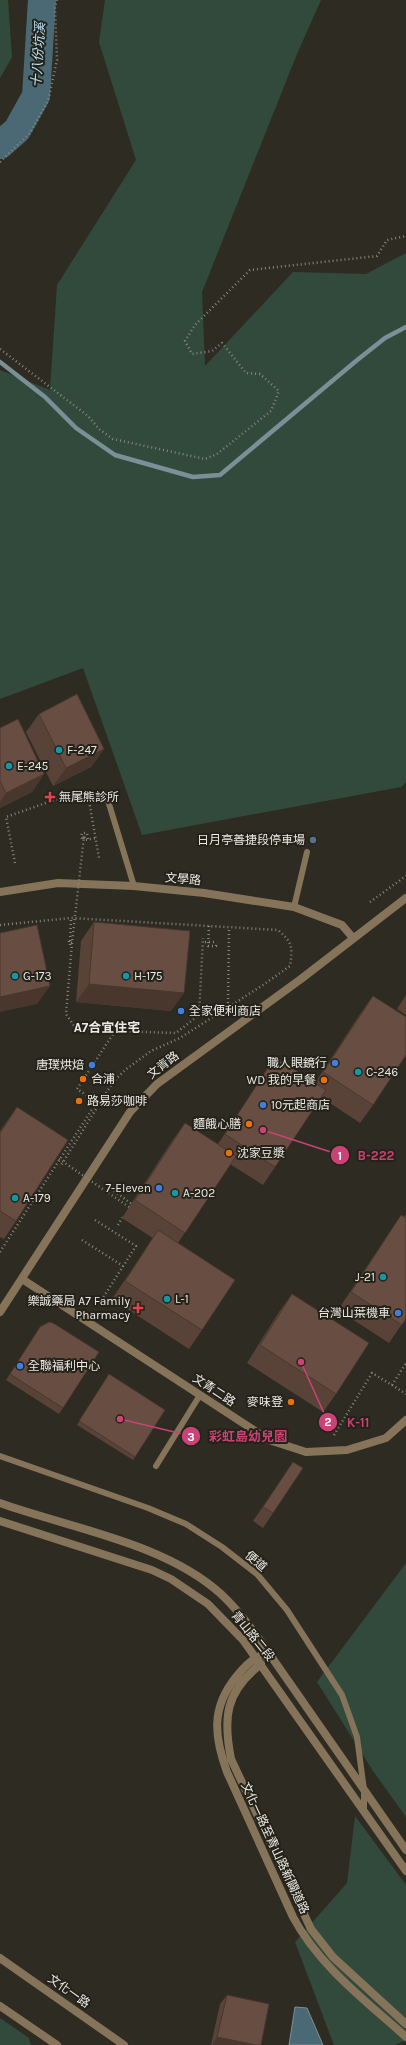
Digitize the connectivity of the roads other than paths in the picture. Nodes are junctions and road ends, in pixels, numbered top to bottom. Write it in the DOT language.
graph roads {
  1 [pos="106,794"];
  2 [pos="307,852"];
  3 [pos="134,886"];
  4 [pos="0,892"];
  5 [pos="406,898"];
  6 [pos="294,907"];
  7 [pos="353,938"];
  8 [pos="22,1279"];
  9 [pos="0,1312"];
  10 [pos="200,1395"];
  11 [pos="406,1420"];
  12 [pos="0,1456"];
  13 [pos="156,1466"];
  14 [pos="0,1503"];
  15 [pos="0,1521"];
  16 [pos="273,1660"];
  17 [pos="259,1661"];
  18 [pos="364,1790"];
  19 [pos="364,1810"];
  20 [pos="406,1850"];
  21 [pos="406,1871"];
  22 [pos="0,1958"];
  23 [pos="0,2006"];
  24 [pos="406,2024"];
  25 [pos="406,2037"];
  26 [pos="57,2045"];
  27 [pos="124,2045"];
  1 -- 3 [label="lane"];
  2 -- 6 [label="lane"];
  3 -- 4 [label="street, 文學路"];
  3 -- 6 [label="street, 文學路"];
  5 -- 7 [label="street, 文青路"];
  6 -- 7 [label="street, 文學路"];
  7 -- 8 [label="street, 文青路"];
  8 -- 9 [label="street, 文青路"];
  8 -- 10 [label="street, 文青二路"];
  10 -- 11 [label="street, 文青二路"];
  10 -- 13 [label="lane"];
  12 -- 18 [label="lane, 便道"];
  14 -- 16 [label="street, 青山路二段"];
  15 -- 17 [label="street, 青山路二段"];
  16 -- 17 [label="street"];
  16 -- 18 [label="street, 青山路二段"];
  17 -- 19 [label="street, 青山路二段"];
  17 -- 24 [label="street, 文化一路至青山路新闢道路"];
  17 -- 25 [label="street, 文化一路至青山路新闢道路"];
  18 -- 19 [label="lane, 便道"];
  18 -- 20 [label="street, 青山路二段"];
  19 -- 21 [label="street, 青山路二段"];
  22 -- 27 [label="street, 文化一路"];
  23 -- 26 [label="street"];
}
